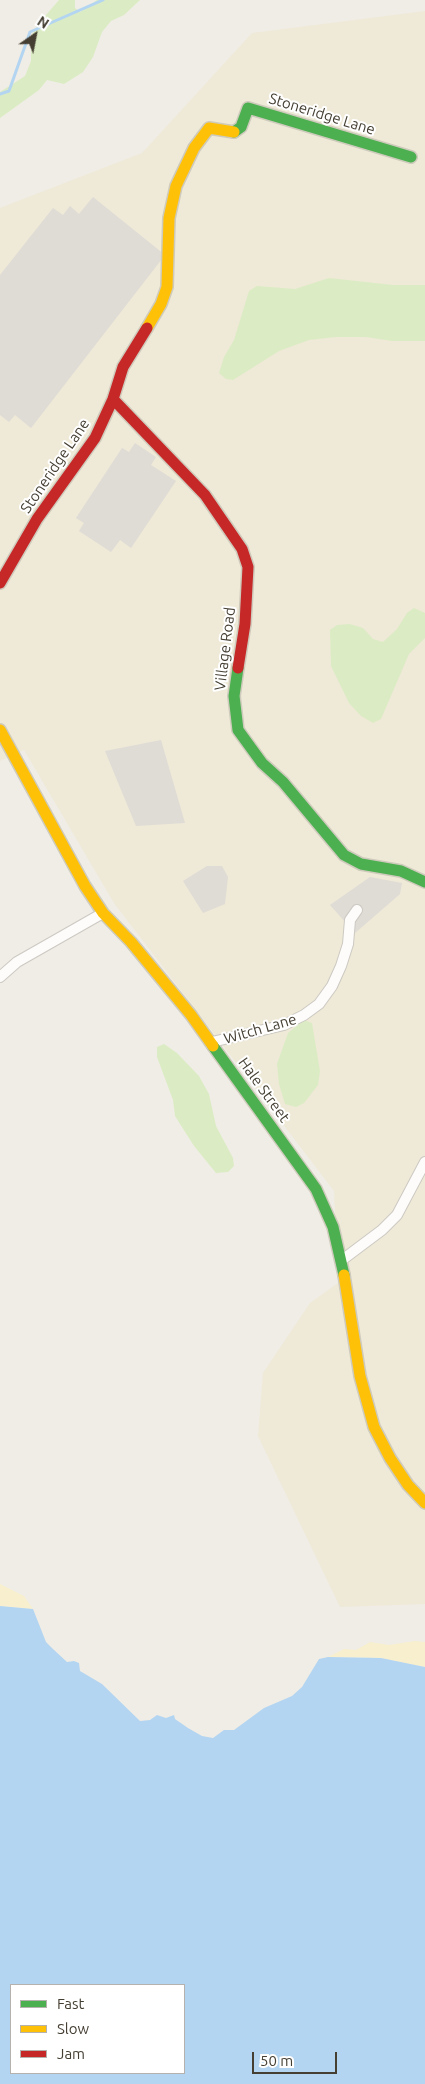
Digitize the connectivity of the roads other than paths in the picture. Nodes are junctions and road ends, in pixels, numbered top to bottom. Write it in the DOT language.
graph roads {
  1 [pos="411,157"];
  2 [pos="113,399"];
  3 [pos="0,583"];
  4 [pos="0,730"];
  5 [pos="425,882"];
  6 [pos="358,910"];
  7 [pos="103,913"];
  8 [pos="0,977"];
  9 [pos="212,1042"];
  10 [pos="425,1162"];
  11 [pos="342,1260"];
  12 [pos="425,1504"];
  1 -- 2 [label="street, Stoneridge Lane"];
  2 -- 3 [label="street, Stoneridge Lane"];
  2 -- 5 [label="street, Village Road"];
  4 -- 7 [label="street, Hale Street"];
  6 -- 9 [label="street, Witch Lane"];
  7 -- 8 [label="street"];
  7 -- 9 [label="street, Hale Street"];
  9 -- 11 [label="street, Hale Street"];
  10 -- 11 [label="street"];
  11 -- 12 [label="street, Hale Street"];
}
